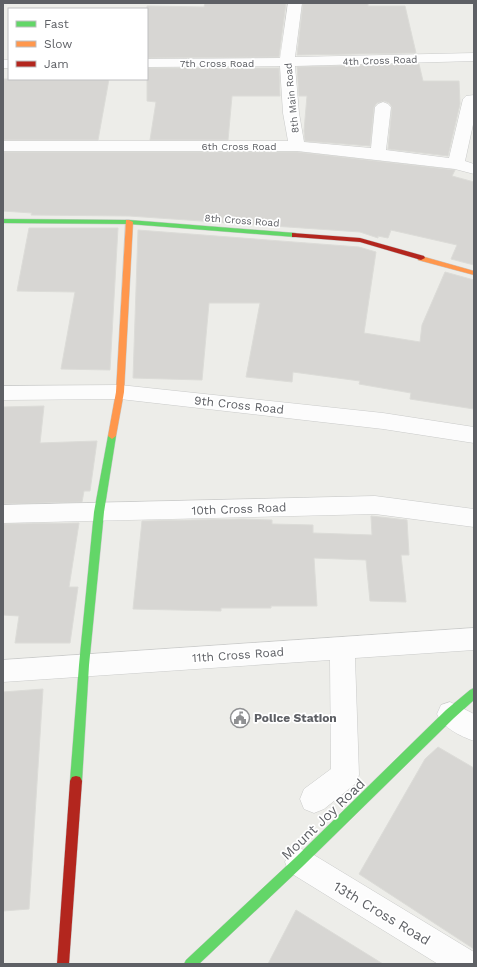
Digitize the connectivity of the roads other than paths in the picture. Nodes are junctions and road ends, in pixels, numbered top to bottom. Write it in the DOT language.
graph roads {
  1 [pos="295,3"];
  2 [pos="474,57"];
  3 [pos="287,62"];
  4 [pos="148,63"];
  5 [pos="471,99"];
  6 [pos="383,107"];
  7 [pos="3,146"];
  8 [pos="297,146"];
  9 [pos="378,154"];
  10 [pos="456,164"];
  11 [pos="474,169"];
  12 [pos="3,222"];
  13 [pos="129,222"];
  14 [pos="474,273"];
  15 [pos="120,392"];
  16 [pos="3,393"];
  17 [pos="474,435"];
  18 [pos="99,512"];
  19 [pos="3,514"];
  20 [pos="474,518"];
  21 [pos="474,639"];
  22 [pos="342,648"];
  23 [pos="84,665"];
  24 [pos="3,671"];
  25 [pos="474,694"];
  26 [pos="450,714"];
  27 [pos="474,729"];
  28 [pos="314,799"];
  29 [pos="299,862"];
  30 [pos="63,964"];
  31 [pos="190,964"];
  32 [pos="466,964"];
  1 -- 3 [label="street, 8th Main Road"];
  2 -- 3 [label="street, 4th Cross Road"];
  3 -- 4 [label="street, 7th Cross Road"];
  3 -- 8 [label="street, 8th Main Road"];
  5 -- 10 [label="street"];
  6 -- 9 [label="street"];
  7 -- 8 [label="street, 6th Cross Road"];
  8 -- 9 [label="street, 6th Cross Road"];
  9 -- 10 [label="street, 6th Cross Road"];
  10 -- 11 [label="street, 6th Cross Road"];
  12 -- 13 [label="street, 8th Cross Road"];
  13 -- 14 [label="street, 8th Cross Road"];
  13 -- 15 [label="street"];
  15 -- 16 [label="street, 9th Cross Road"];
  15 -- 17 [label="street, 9th Cross Road"];
  15 -- 18 [label="street"];
  18 -- 19 [label="street, 10th Cross Road"];
  18 -- 20 [label="street, 10th Cross Road"];
  18 -- 23 [label="street"];
  21 -- 22 [label="street, 11th Cross Road"];
  22 -- 23 [label="street, 11th Cross Road"];
  22 -- 28 [label="street"];
  23 -- 24 [label="street, 11th Cross Road"];
  23 -- 30 [label="street"];
  25 -- 26 [label="street, Mount Joy Road"];
  26 -- 27 [label="street"];
  26 -- 29 [label="street, Mount Joy Road"];
  29 -- 31 [label="street, Mount Joy Road"];
  29 -- 32 [label="street, 13th Cross Road"];
}
